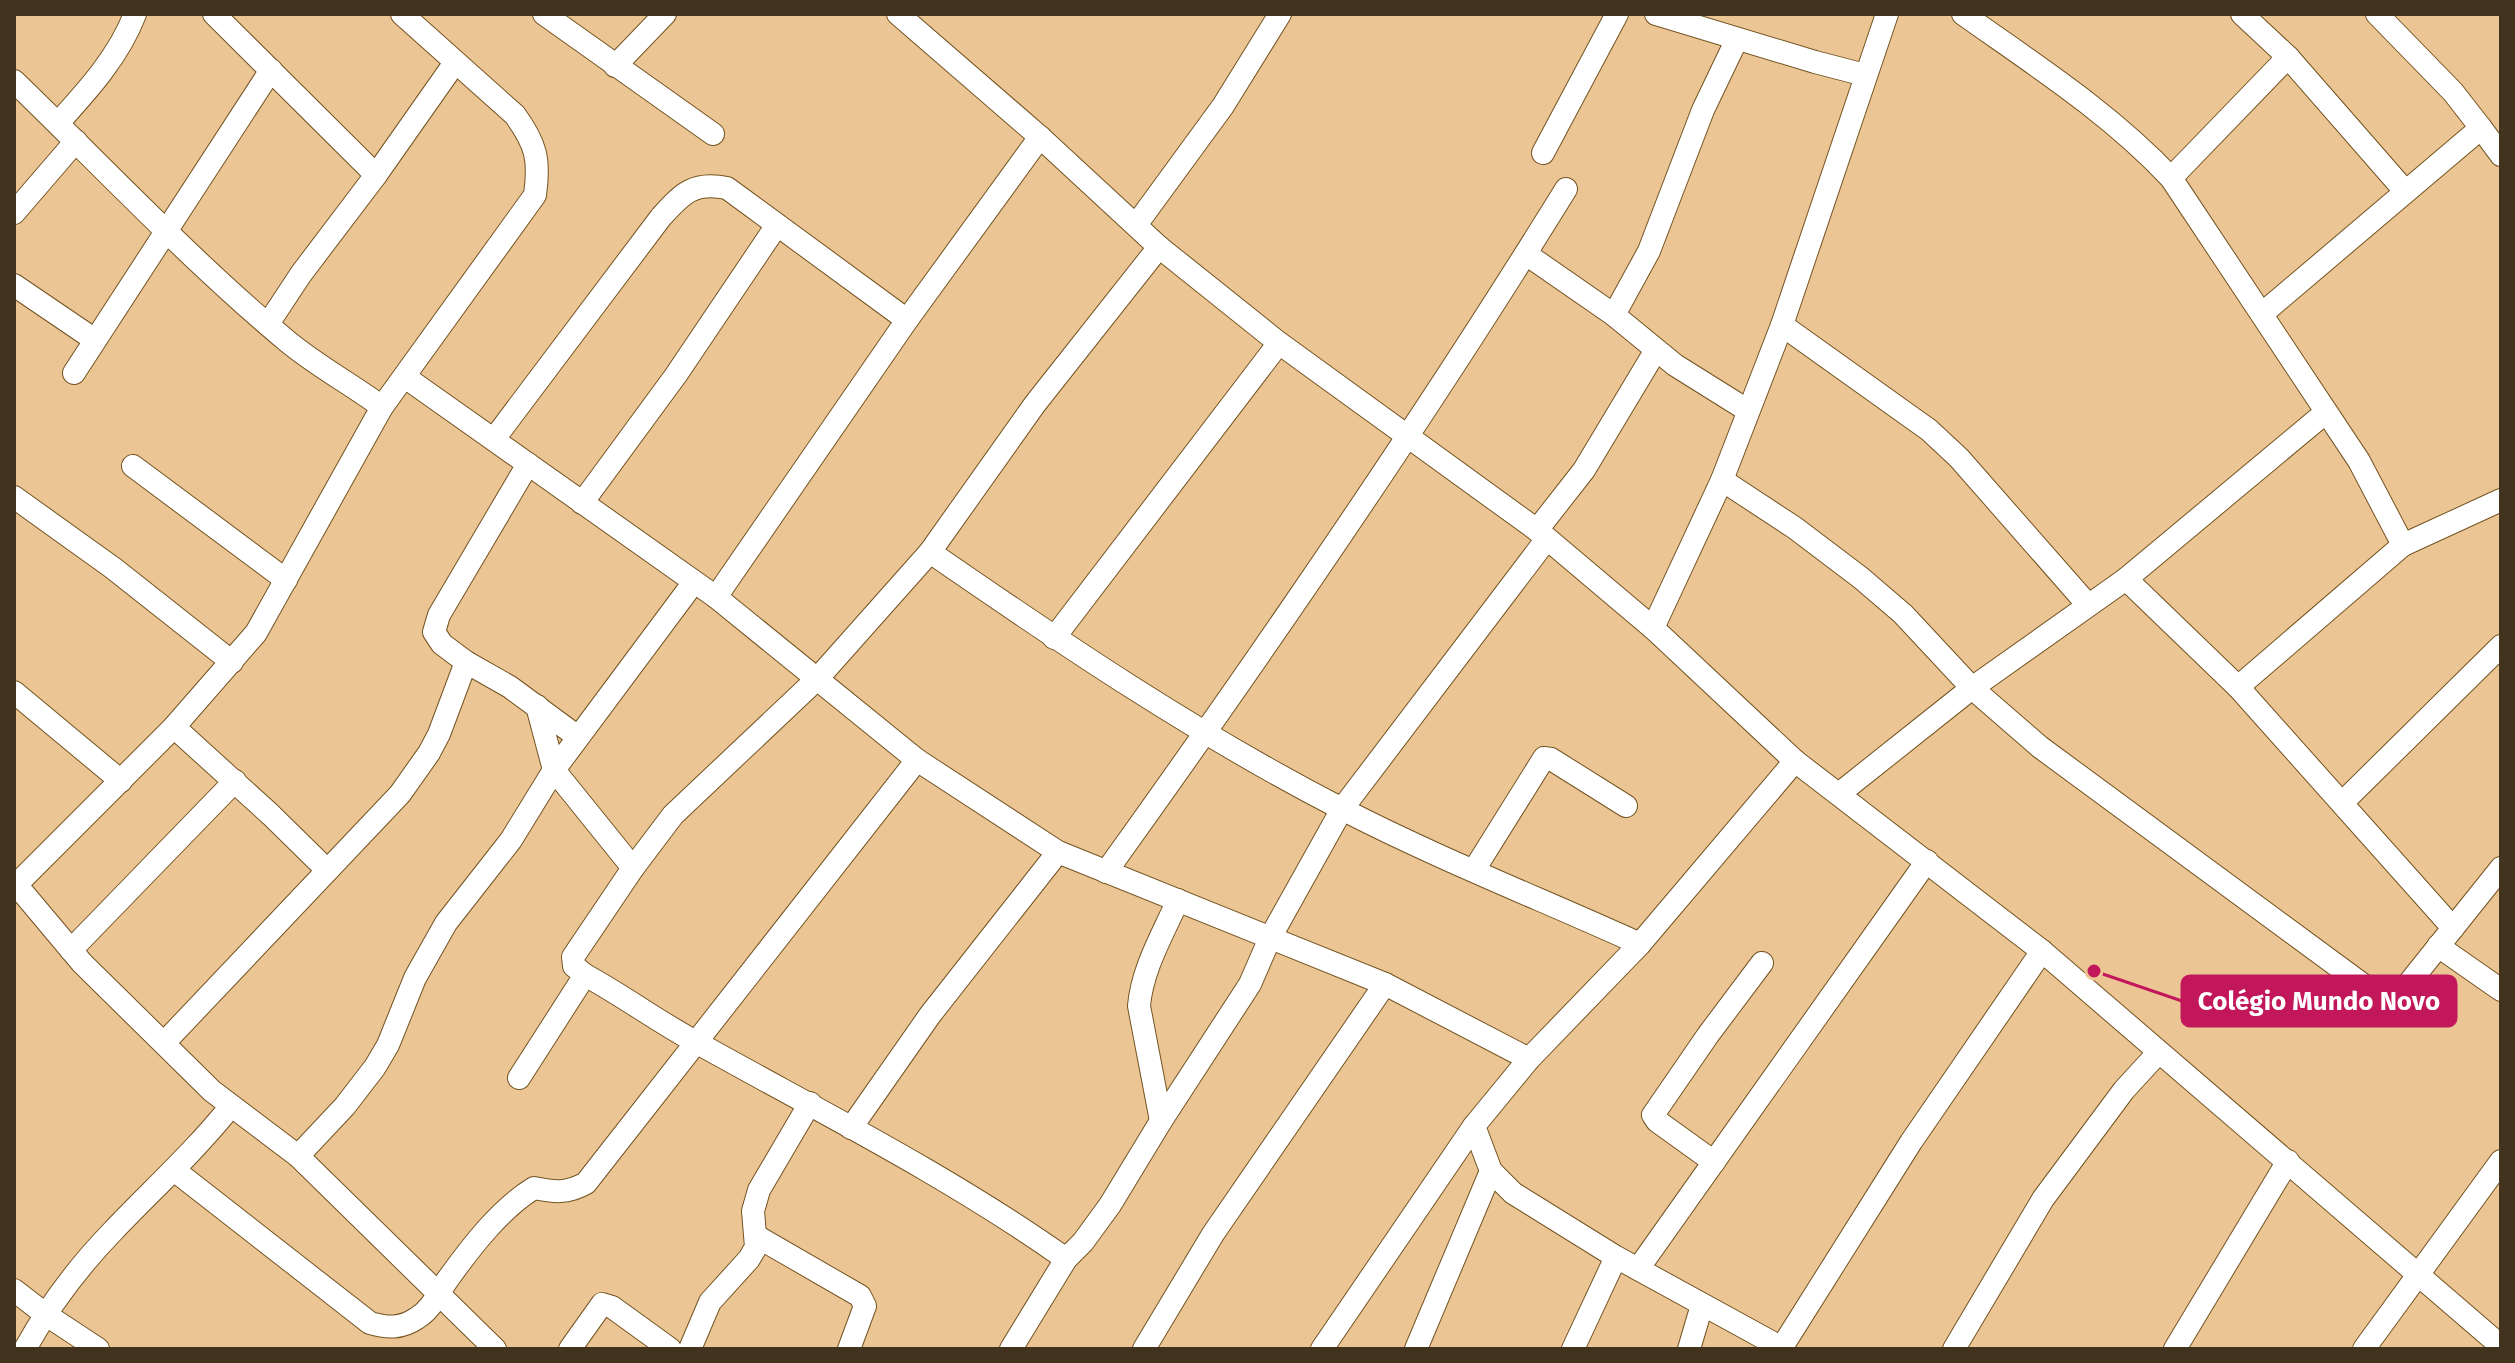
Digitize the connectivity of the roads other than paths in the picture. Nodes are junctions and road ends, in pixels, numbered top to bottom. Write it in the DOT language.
graph roads {
  1 [pos="135,14"];
  2 [pos="214,14"];
  3 [pos="402,14"];
  4 [pos="544,14"];
  5 [pos="665,14"];
  6 [pos="898,14"];
  7 [pos="1280,14"];
  8 [pos="1617,14"];
  9 [pos="1656,14"];
  10 [pos="1887,14"];
  11 [pos="1963,14"];
  12 [pos="2242,14"];
  13 [pos="2377,14"];
  14 [pos="1737,39"];
  15 [pos="2288,57"];
  16 [pos="454,64"];
  17 [pos="615,66"];
  18 [pos="271,70"];
  19 [pos="1865,75"];
  20 [pos="14,81"];
  21 [pos="58,123"];
  22 [pos="2481,128"];
  23 [pos="713,134"];
  24 [pos="1040,137"];
  25 [pos="76,141"];
  26 [pos="1543,153"];
  27 [pos="2501,155"];
  28 [pos="376,175"];
  29 [pos="2171,178"];
  30 [pos="1566,189"];
  31 [pos="2405,191"];
  32 [pos="14,213"];
  33 [pos="777,225"];
  34 [pos="1136,225"];
  35 [pos="167,232"];
  36 [pos="1159,247"];
  37 [pos="1526,254"];
  38 [pos="14,285"];
  39 [pos="2263,313"];
  40 [pos="1614,315"];
  41 [pos="907,320"];
  42 [pos="268,324"];
  43 [pos="1782,325"];
  44 [pos="95,340"];
  45 [pos="1279,343"];
  46 [pos="1656,350"];
  47 [pos="74,373"];
  48 [pos="405,377"];
  49 [pos="382,407"];
  50 [pos="1747,410"];
  51 [pos="2325,413"];
  52 [pos="1409,435"];
  53 [pos="494,439"];
  54 [pos="528,464"];
  55 [pos="133,466"];
  56 [pos="1722,480"];
  57 [pos="14,497"];
  58 [pos="2501,500"];
  59 [pos="582,503"];
  60 [pos="1542,535"];
  61 [pos="2403,545"];
  62 [pos="930,552"];
  63 [pos="2126,579"];
  64 [pos="286,580"];
  65 [pos="694,582"];
  66 [pos="716,597"];
  67 [pos="2088,605"];
  68 [pos="1653,628"];
  69 [pos="1054,638"];
  70 [pos="2501,646"];
  71 [pos="232,662"];
  72 [pos="466,662"];
  73 [pos="818,678"];
  74 [pos="2238,687"];
  75 [pos="1972,688"];
  76 [pos="14,692"];
  77 [pos="537,706"];
  78 [pos="174,727"];
  79 [pos="1206,733"];
  80 [pos="578,737"];
  81 [pos="917,760"];
  82 [pos="1795,761"];
  83 [pos="554,770"];
  84 [pos="121,781"];
  85 [pos="235,781"];
  86 [pos="1840,793"];
  87 [pos="2343,802"];
  88 [pos="1626,806"];
  89 [pos="1342,809"];
  90 [pos="1058,852"];
  91 [pos="1927,861"];
  92 [pos="633,868"];
  93 [pos="2501,868"];
  94 [pos="327,870"];
  95 [pos="1474,870"];
  96 [pos="1106,872"];
  97 [pos="15,884"];
  98 [pos="1178,900"];
  99 [pos="2453,928"];
  100 [pos="1270,938"];
  101 [pos="1640,944"];
  102 [pos="2438,946"];
  103 [pos="71,950"];
  104 [pos="2042,951"];
  105 [pos="1762,963"];
  106 [pos="585,975"];
  107 [pos="1385,984"];
  108 [pos="2501,990"];
  109 [pos="696,1042"];
  110 [pos="164,1043"];
  111 [pos="2158,1053"];
  112 [pos="1529,1059"];
  113 [pos="519,1078"];
  114 [pos="810,1103"];
  115 [pos="231,1106"];
  116 [pos="1161,1121"];
  117 [pos="1474,1126"];
  118 [pos="851,1128"];
  119 [pos="298,1156"];
  120 [pos="2288,1161"];
  121 [pos="2501,1161"];
  122 [pos="1714,1162"];
  123 [pos="174,1170"];
  124 [pos="1491,1171"];
  125 [pos="756,1236"];
  126 [pos="1616,1257"];
  127 [pos="1066,1259"];
  128 [pos="1638,1269"];
  129 [pos="2416,1275"];
  130 [pos="14,1290"];
  131 [pos="437,1294"];
  132 [pos="1702,1305"];
  133 [pos="45,1314"];
  134 [pos="2501,1346"];
  135 [pos="1783,1348"];
  136 [pos="25,1349"];
  137 [pos="98,1349"];
  138 [pos="495,1349"];
  139 [pos="570,1349"];
  140 [pos="670,1349"];
  141 [pos="690,1349"];
  142 [pos="849,1349"];
  143 [pos="1011,1349"];
  144 [pos="1144,1349"];
  145 [pos="1322,1349"];
  146 [pos="1416,1349"];
  147 [pos="1573,1349"];
  148 [pos="1689,1349"];
  149 [pos="1954,1349"];
  150 [pos="2175,1349"];
  151 [pos="2364,1349"];
  1 -- 21 [label="street"];
  2 -- 18 [label="street"];
  3 -- 16 [label="street"];
  4 -- 17 [label="street"];
  5 -- 17 [label="street"];
  6 -- 24 [label="street"];
  7 -- 34 [label="street"];
  8 -- 26 [label="street"];
  9 -- 14 [label="street"];
  10 -- 19 [label="street"];
  11 -- 29 [label="street"];
  12 -- 15 [label="street"];
  13 -- 22 [label="street"];
  14 -- 19 [label="street"];
  14 -- 40 [label="street"];
  15 -- 29 [label="street"];
  15 -- 31 [label="street"];
  16 -- 28 [label="street"];
  16 -- 48 [label="street"];
  17 -- 23 [label="street"];
  18 -- 28 [label="street"];
  18 -- 35 [label="street"];
  19 -- 43 [label="street"];
  20 -- 21 [label="street"];
  21 -- 25 [label="street"];
  22 -- 27 [label="street"];
  22 -- 31 [label="street"];
  24 -- 34 [label="street"];
  24 -- 41 [label="street"];
  25 -- 32 [label="street"];
  25 -- 35 [label="street"];
  28 -- 42 [label="street"];
  29 -- 39 [label="street"];
  30 -- 37 [label="street"];
  31 -- 39 [label="street"];
  33 -- 41 [label="street"];
  33 -- 53 [label="street"];
  33 -- 59 [label="street"];
  34 -- 36 [label="street"];
  35 -- 42 [label="street"];
  35 -- 44 [label="street"];
  36 -- 45 [label="street"];
  36 -- 62 [label="street"];
  37 -- 40 [label="street"];
  37 -- 52 [label="street"];
  38 -- 44 [label="street"];
  39 -- 51 [label="street"];
  40 -- 46 [label="street"];
  41 -- 66 [label="street"];
  42 -- 49 [label="street"];
  43 -- 50 [label="street"];
  43 -- 67 [label="street"];
  44 -- 47 [label="street"];
  45 -- 52 [label="street"];
  45 -- 69 [label="street"];
  46 -- 50 [label="street"];
  46 -- 60 [label="street"];
  48 -- 49 [label="street"];
  48 -- 53 [label="street"];
  49 -- 64 [label="street"];
  50 -- 56 [label="street"];
  51 -- 61 [label="street"];
  51 -- 63 [label="street"];
  52 -- 60 [label="street"];
  52 -- 79 [label="street"];
  53 -- 54 [label="street"];
  54 -- 59 [label="street"];
  54 -- 72 [label="street"];
  55 -- 64 [label="street"];
  56 -- 68 [label="street"];
  56 -- 75 [label="street"];
  57 -- 71 [label="street"];
  58 -- 61 [label="street"];
  59 -- 65 [label="street"];
  60 -- 68 [label="street"];
  60 -- 89 [label="street"];
  61 -- 74 [label="street"];
  62 -- 69 [label="street"];
  62 -- 73 [label="street"];
  63 -- 67 [label="street"];
  63 -- 74 [label="street"];
  64 -- 71 [label="street"];
  65 -- 66 [label="street"];
  65 -- 80 [label="street"];
  66 -- 73 [label="street"];
  67 -- 75 [label="street"];
  68 -- 82 [label="street"];
  69 -- 79 [label="street"];
  70 -- 87 [label="street"];
  71 -- 78 [label="street"];
  72 -- 77 [label="street"];
  72 -- 94 [label="street"];
  73 -- 81 [label="street"];
  73 -- 92 [label="street"];
  74 -- 87 [label="street"];
  75 -- 86 [label="street"];
  75 -- 102 [label="street"];
  76 -- 84 [label="street"];
  77 -- 80 [label="street"];
  77 -- 83 [label="street"];
  78 -- 84 [label="street"];
  78 -- 85 [label="street"];
  79 -- 89 [label="street"];
  79 -- 96 [label="street"];
  80 -- 83 [label="street"];
  81 -- 90 [label="street"];
  81 -- 109 [label="street"];
  82 -- 86 [label="street"];
  82 -- 101 [label="street"];
  83 -- 92 [label="street"];
  83 -- 119 [label="street"];
  84 -- 97 [label="street"];
  85 -- 94 [label="street"];
  85 -- 103 [label="street"];
  86 -- 91 [label="street"];
  87 -- 99 [label="street"];
  88 -- 95 [label="street"];
  89 -- 95 [label="street"];
  89 -- 100 [label="street"];
  90 -- 96 [label="street"];
  90 -- 118 [label="street"];
  91 -- 104 [label="street"];
  91 -- 122 [label="street"];
  92 -- 106 [label="street"];
  93 -- 99 [label="street"];
  94 -- 110 [label="street"];
  95 -- 101 [label="street"];
  96 -- 98 [label="street"];
  97 -- 103 [label="street"];
  98 -- 100 [label="street"];
  98 -- 116 [label="street"];
  99 -- 102 [label="street"];
  100 -- 107 [label="street"];
  100 -- 116 [label="street"];
  101 -- 112 [label="street"];
  102 -- 108 [label="street"];
  103 -- 110 [label="street"];
  104 -- 111 [label="street"];
  104 -- 135 [label="street"];
  105 -- 122 [label="street"];
  106 -- 109 [label="street"];
  106 -- 113 [label="street"];
  107 -- 112 [label="street"];
  107 -- 144 [label="street"];
  109 -- 114 [label="street"];
  109 -- 131 [label="street"];
  110 -- 115 [label="street"];
  111 -- 120 [label="street"];
  111 -- 149 [label="street"];
  112 -- 117 [label="street"];
  114 -- 118 [label="street"];
  114 -- 125 [label="street"];
  115 -- 119 [label="street"];
  115 -- 123 [label="street"];
  116 -- 127 [label="street"];
  117 -- 124 [label="street"];
  117 -- 145 [label="street"];
  118 -- 127 [label="street"];
  119 -- 131 [label="street"];
  120 -- 129 [label="street"];
  120 -- 150 [label="street"];
  121 -- 129 [label="street"];
  122 -- 128 [label="street"];
  123 -- 131 [label="street"];
  123 -- 133 [label="street"];
  124 -- 126 [label="street"];
  124 -- 146 [label="street"];
  125 -- 141 [label="street"];
  125 -- 142 [label="street"];
  126 -- 128 [label="street"];
  126 -- 147 [label="street"];
  127 -- 143 [label="street"];
  128 -- 132 [label="street"];
  129 -- 134 [label="street"];
  129 -- 151 [label="street"];
  130 -- 133 [label="street"];
  131 -- 138 [label="street"];
  132 -- 135 [label="street"];
  132 -- 148 [label="street"];
  133 -- 136 [label="street"];
  133 -- 137 [label="street"];
  139 -- 140 [label="street"];
}
